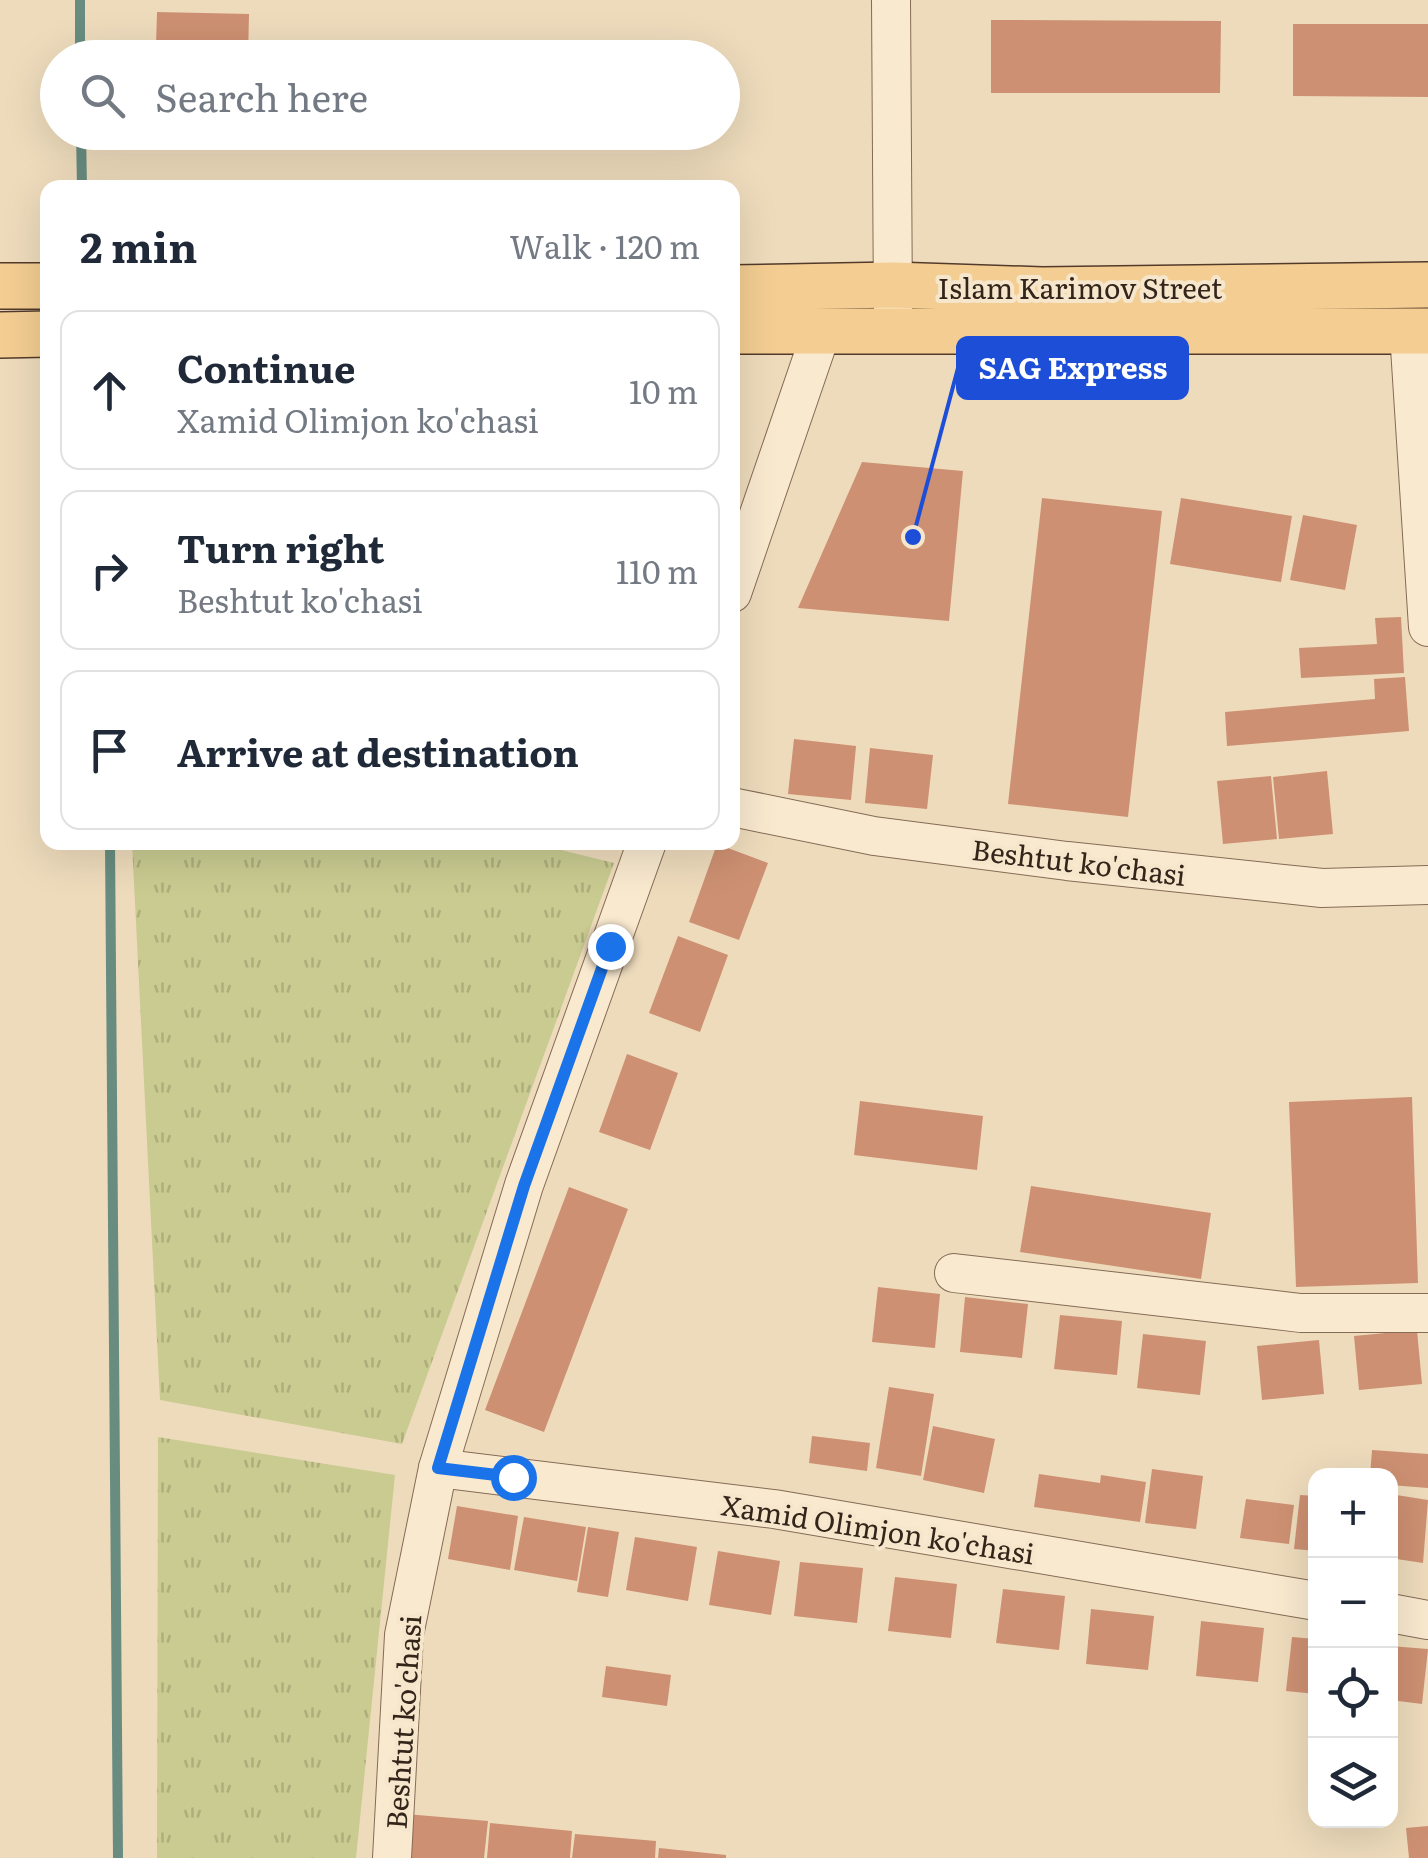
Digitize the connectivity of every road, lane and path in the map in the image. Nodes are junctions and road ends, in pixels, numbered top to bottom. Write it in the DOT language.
graph roads {
  1 [pos="892,0"];
  2 [pos="1428,284"];
  3 [pos="0,286"];
  4 [pos="40,286"];
  5 [pos="893,286"];
  6 [pos="740,288"];
  7 [pos="822,330"];
  8 [pos="894,330"];
  9 [pos="740,331"];
  10 [pos="1419,332"];
  11 [pos="0,334"];
  12 [pos="40,334"];
  13 [pos="1423,473"];
  14 [pos="740,570"];
  15 [pos="1428,628"];
  16 [pos="740,809"];
  17 [pos="644,850"];
  18 [pos="1428,885"];
  19 [pos="954,1272"];
  20 [pos="1428,1314"];
  21 [pos="438,1468"];
  22 [pos="1308,1599"];
  23 [pos="1398,1614"];
  24 [pos="1428,1620"];
  25 [pos="392,1858"];
  1 -- 5 [label="street"];
  2 -- 5 [label="main road, Islam Karimov Street"];
  3 -- 4 [label="main road"];
  5 -- 6 [label="main road, Islam Karimov Street"];
  5 -- 8 [label="street"];
  7 -- 8 [label="main road, Islam Karimov Street"];
  7 -- 9 [label="main road, Islam Karimov Street"];
  7 -- 14 [label="street"];
  8 -- 10 [label="main road, Islam Karimov Street"];
  10 -- 13 [label="street"];
  11 -- 12 [label="main road"];
  13 -- 15 [label="street"];
  16 -- 18 [label="street, Beshtut ko'chasi"];
  17 -- 21 [label="street, Beshtut ko'chasi"];
  19 -- 20 [label="street"];
  21 -- 22 [label="street, Xamid Olimjon ko'chasi"];
  21 -- 25 [label="street, Beshtut ko'chasi"];
  23 -- 24 [label="street"];
}
